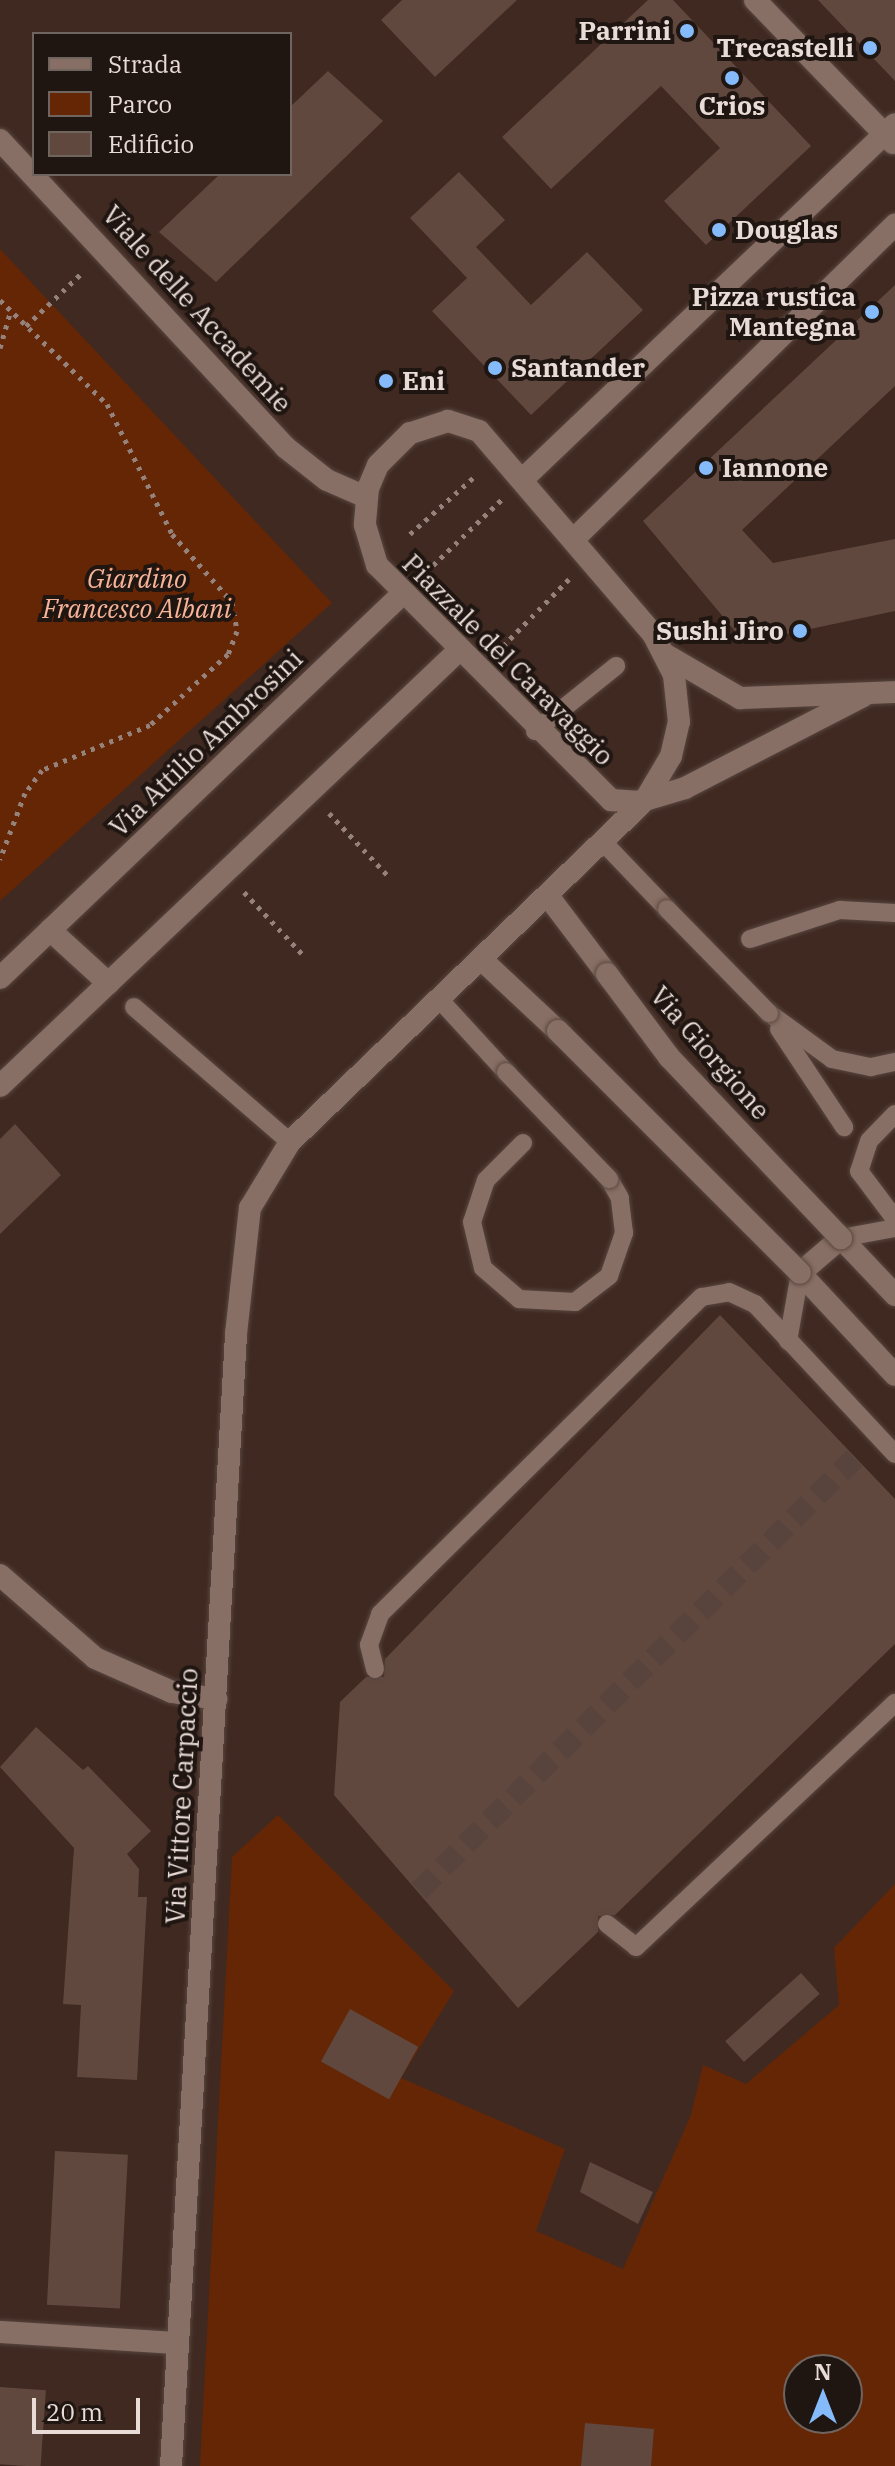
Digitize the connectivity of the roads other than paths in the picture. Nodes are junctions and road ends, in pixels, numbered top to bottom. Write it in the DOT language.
graph roads {
  1 [pos="755,0"];
  2 [pos="892,134"];
  3 [pos="0,140"];
  4 [pos="32,173"];
  5 [pos="35,176"];
  6 [pos="895,225"];
  7 [pos="523,479"];
  8 [pos="366,497"];
  9 [pos="575,538"];
  10 [pos="400,596"];
  11 [pos="457,652"];
  12 [pos="666,655"];
  13 [pos="616,666"];
  14 [pos="895,692"];
  15 [pos="863,696"];
  16 [pos="535,731"];
  17 [pos="645,800"];
  18 [pos="604,843"];
  19 [pos="548,896"];
  20 [pos="895,913"];
  21 [pos="50,930"];
  22 [pos="750,939"];
  23 [pos="481,959"];
  24 [pos="0,978"];
  25 [pos="108,983"];
  26 [pos="440,1000"];
  27 [pos="134,1007"];
  28 [pos="769,1013"];
  29 [pos="895,1062"];
  30 [pos="0,1086"];
  31 [pos="895,1114"];
  32 [pos="844,1127"];
  33 [pos="290,1142"];
  34 [pos="523,1143"];
  35 [pos="895,1219"];
  36 [pos="895,1228"];
  37 [pos="841,1238"];
  38 [pos="800,1273"];
  39 [pos="895,1295"];
  40 [pos="788,1341"];
  41 [pos="895,1375"];
  42 [pos="895,1454"];
  43 [pos="0,1575"];
  44 [pos="375,1669"];
  45 [pos="216,1699"];
  46 [pos="895,1703"];
  47 [pos="607,1924"];
  48 [pos="0,2332"];
  49 [pos="177,2343"];
  50 [pos="171,2466"];
  1 -- 2 [label="street"];
  2 -- 7 [label="street"];
  3 -- 4 [label="street, Viale delle Accademie"];
  5 -- 8 [label="street, Viale delle Accademie"];
  6 -- 9 [label="street"];
  7 -- 8 [label="street"];
  7 -- 9 [label="street"];
  8 -- 10 [label="street, Piazzale del Caravaggio"];
  9 -- 12 [label="street"];
  10 -- 11 [label="street, Piazzale del Caravaggio"];
  10 -- 21 [label="street, Via Attilio Ambrosini"];
  11 -- 16 [label="street, Piazzale del Caravaggio"];
  11 -- 25 [label="street"];
  12 -- 15 [label="street"];
  12 -- 17 [label="street"];
  13 -- 16 [label="lane"];
  14 -- 15 [label="street"];
  15 -- 17 [label="street"];
  16 -- 17 [label="street, Piazzale del Caravaggio"];
  17 -- 18 [label="street"];
  18 -- 19 [label="street"];
  18 -- 28 [label="lane, bridge"];
  19 -- 23 [label="street"];
  19 -- 37 [label="street, Via Giorgione, bridge"];
  20 -- 22 [label="lane"];
  21 -- 24 [label="street, Via Attilio Ambrosini"];
  21 -- 25 [label="street"];
  23 -- 26 [label="street"];
  23 -- 38 [label="street, bridge"];
  25 -- 30 [label="street"];
  26 -- 33 [label="street"];
  26 -- 34 [label="lane, bridge"];
  27 -- 33 [label="lane"];
  28 -- 29 [label="lane"];
  28 -- 32 [label="lane"];
  31 -- 35 [label="lane"];
  33 -- 45 [label="street, Via Vittore Carpaccio"];
  36 -- 37 [label="lane"];
  37 -- 38 [label="street"];
  37 -- 39 [label="street, Via Giorgione"];
  38 -- 40 [label="lane"];
  38 -- 41 [label="street"];
  40 -- 42 [label="lane"];
  40 -- 44 [label="lane"];
  43 -- 45 [label="street"];
  45 -- 49 [label="street, Via Vittore Carpaccio"];
  46 -- 47 [label="lane"];
  48 -- 49 [label="street"];
  49 -- 50 [label="street, Via Vittore Carpaccio"];
}
